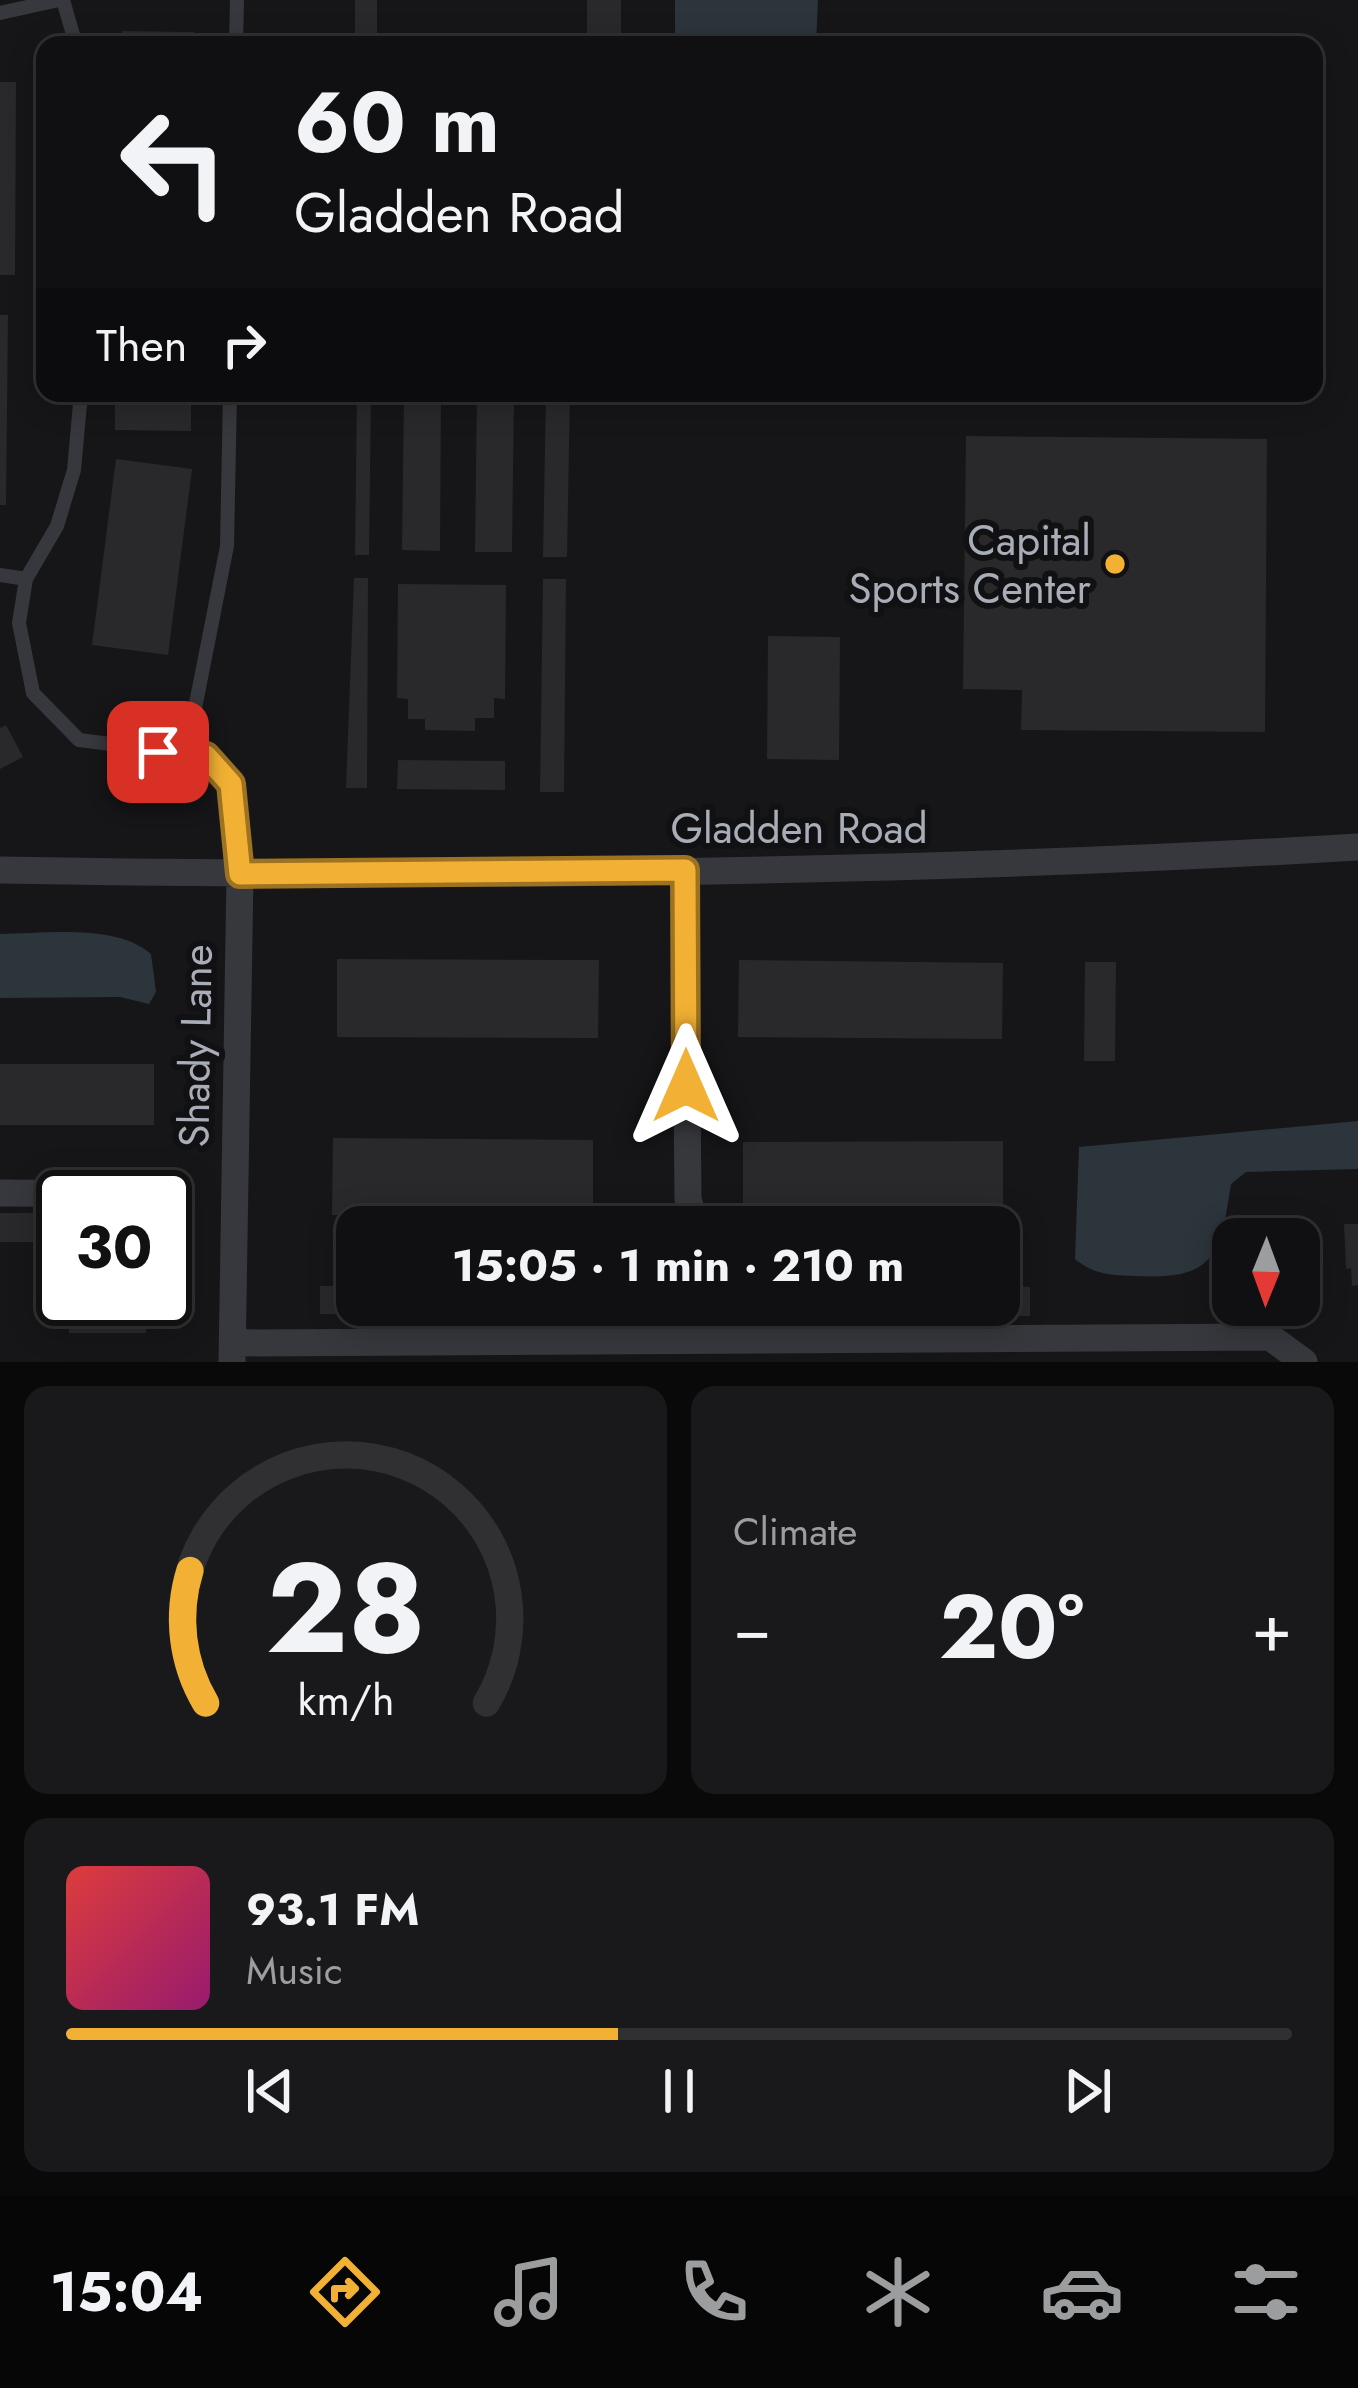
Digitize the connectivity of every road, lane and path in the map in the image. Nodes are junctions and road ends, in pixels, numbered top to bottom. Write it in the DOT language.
graph roads {
  1 [pos="61,0"];
  2 [pos="236,0"];
  3 [pos="0,14"];
  4 [pos="73,36"];
  5 [pos="236,36"];
  6 [pos="80,402"];
  7 [pos="230,402"];
  8 [pos="0,575"];
  9 [pos="26,579"];
  10 [pos="186,754"];
  11 [pos="1358,848"];
  12 [pos="0,870"];
  13 [pos="685,870"];
  14 [pos="240,874"];
  15 [pos="0,1192"];
  16 [pos="36,1192"];
  17 [pos="690,1206"];
  18 [pos="718,1326"];
  19 [pos="718,1339"];
  20 [pos="232,1352"];
  21 [pos="1304,1362"];
  1 -- 3 [label="lane"];
  1 -- 4 [label="lane"];
  2 -- 5 [label="lane"];
  6 -- 9 [label="lane"];
  7 -- 10 [label="lane"];
  8 -- 9 [label="lane"];
  9 -- 10 [label="lane"];
  10 -- 14 [label="lane"];
  11 -- 13 [label="street, Gladden Road"];
  12 -- 14 [label="street, Gladden Road"];
  13 -- 14 [label="street, Gladden Road"];
  13 -- 17 [label="street"];
  14 -- 20 [label="street, Shady Lane"];
  15 -- 16 [label="street"];
  18 -- 19 [label="street"];
  19 -- 20 [label="street"];
  19 -- 21 [label="street"];
}
